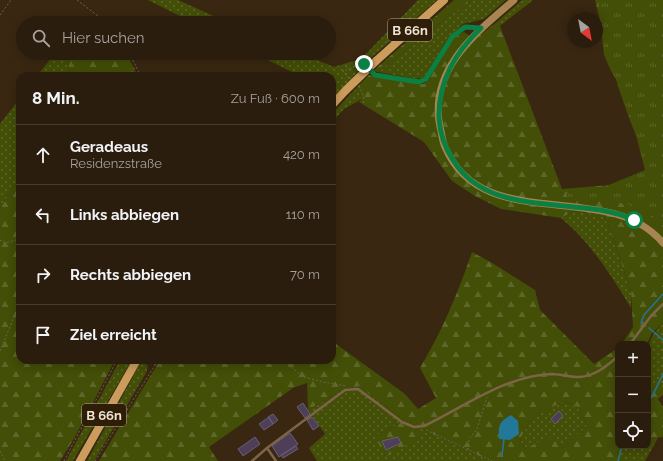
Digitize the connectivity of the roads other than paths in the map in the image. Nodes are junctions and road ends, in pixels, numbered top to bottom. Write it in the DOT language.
graph roads {
  1 [pos="444,0"];
  2 [pos="514,0"];
  3 [pos="336,101"];
  4 [pos="663,243"];
  5 [pos="663,304"];
  6 [pos="632,341"];
  7 [pos="615,359"];
  8 [pos="134,364"];
  9 [pos="267,448"];
  10 [pos="80,461"];
  11 [pos="252,461"];
  12 [pos="276,461"];
  1 -- 3 [label="main road, B 66n, bridge"];
  2 -- 4 [label="main road"];
  5 -- 6 [label="lane"];
  7 -- 9 [label="lane"];
  8 -- 10 [label="main road, B 66n"];
  9 -- 11 [label="lane"];
  9 -- 12 [label="lane"];
}
